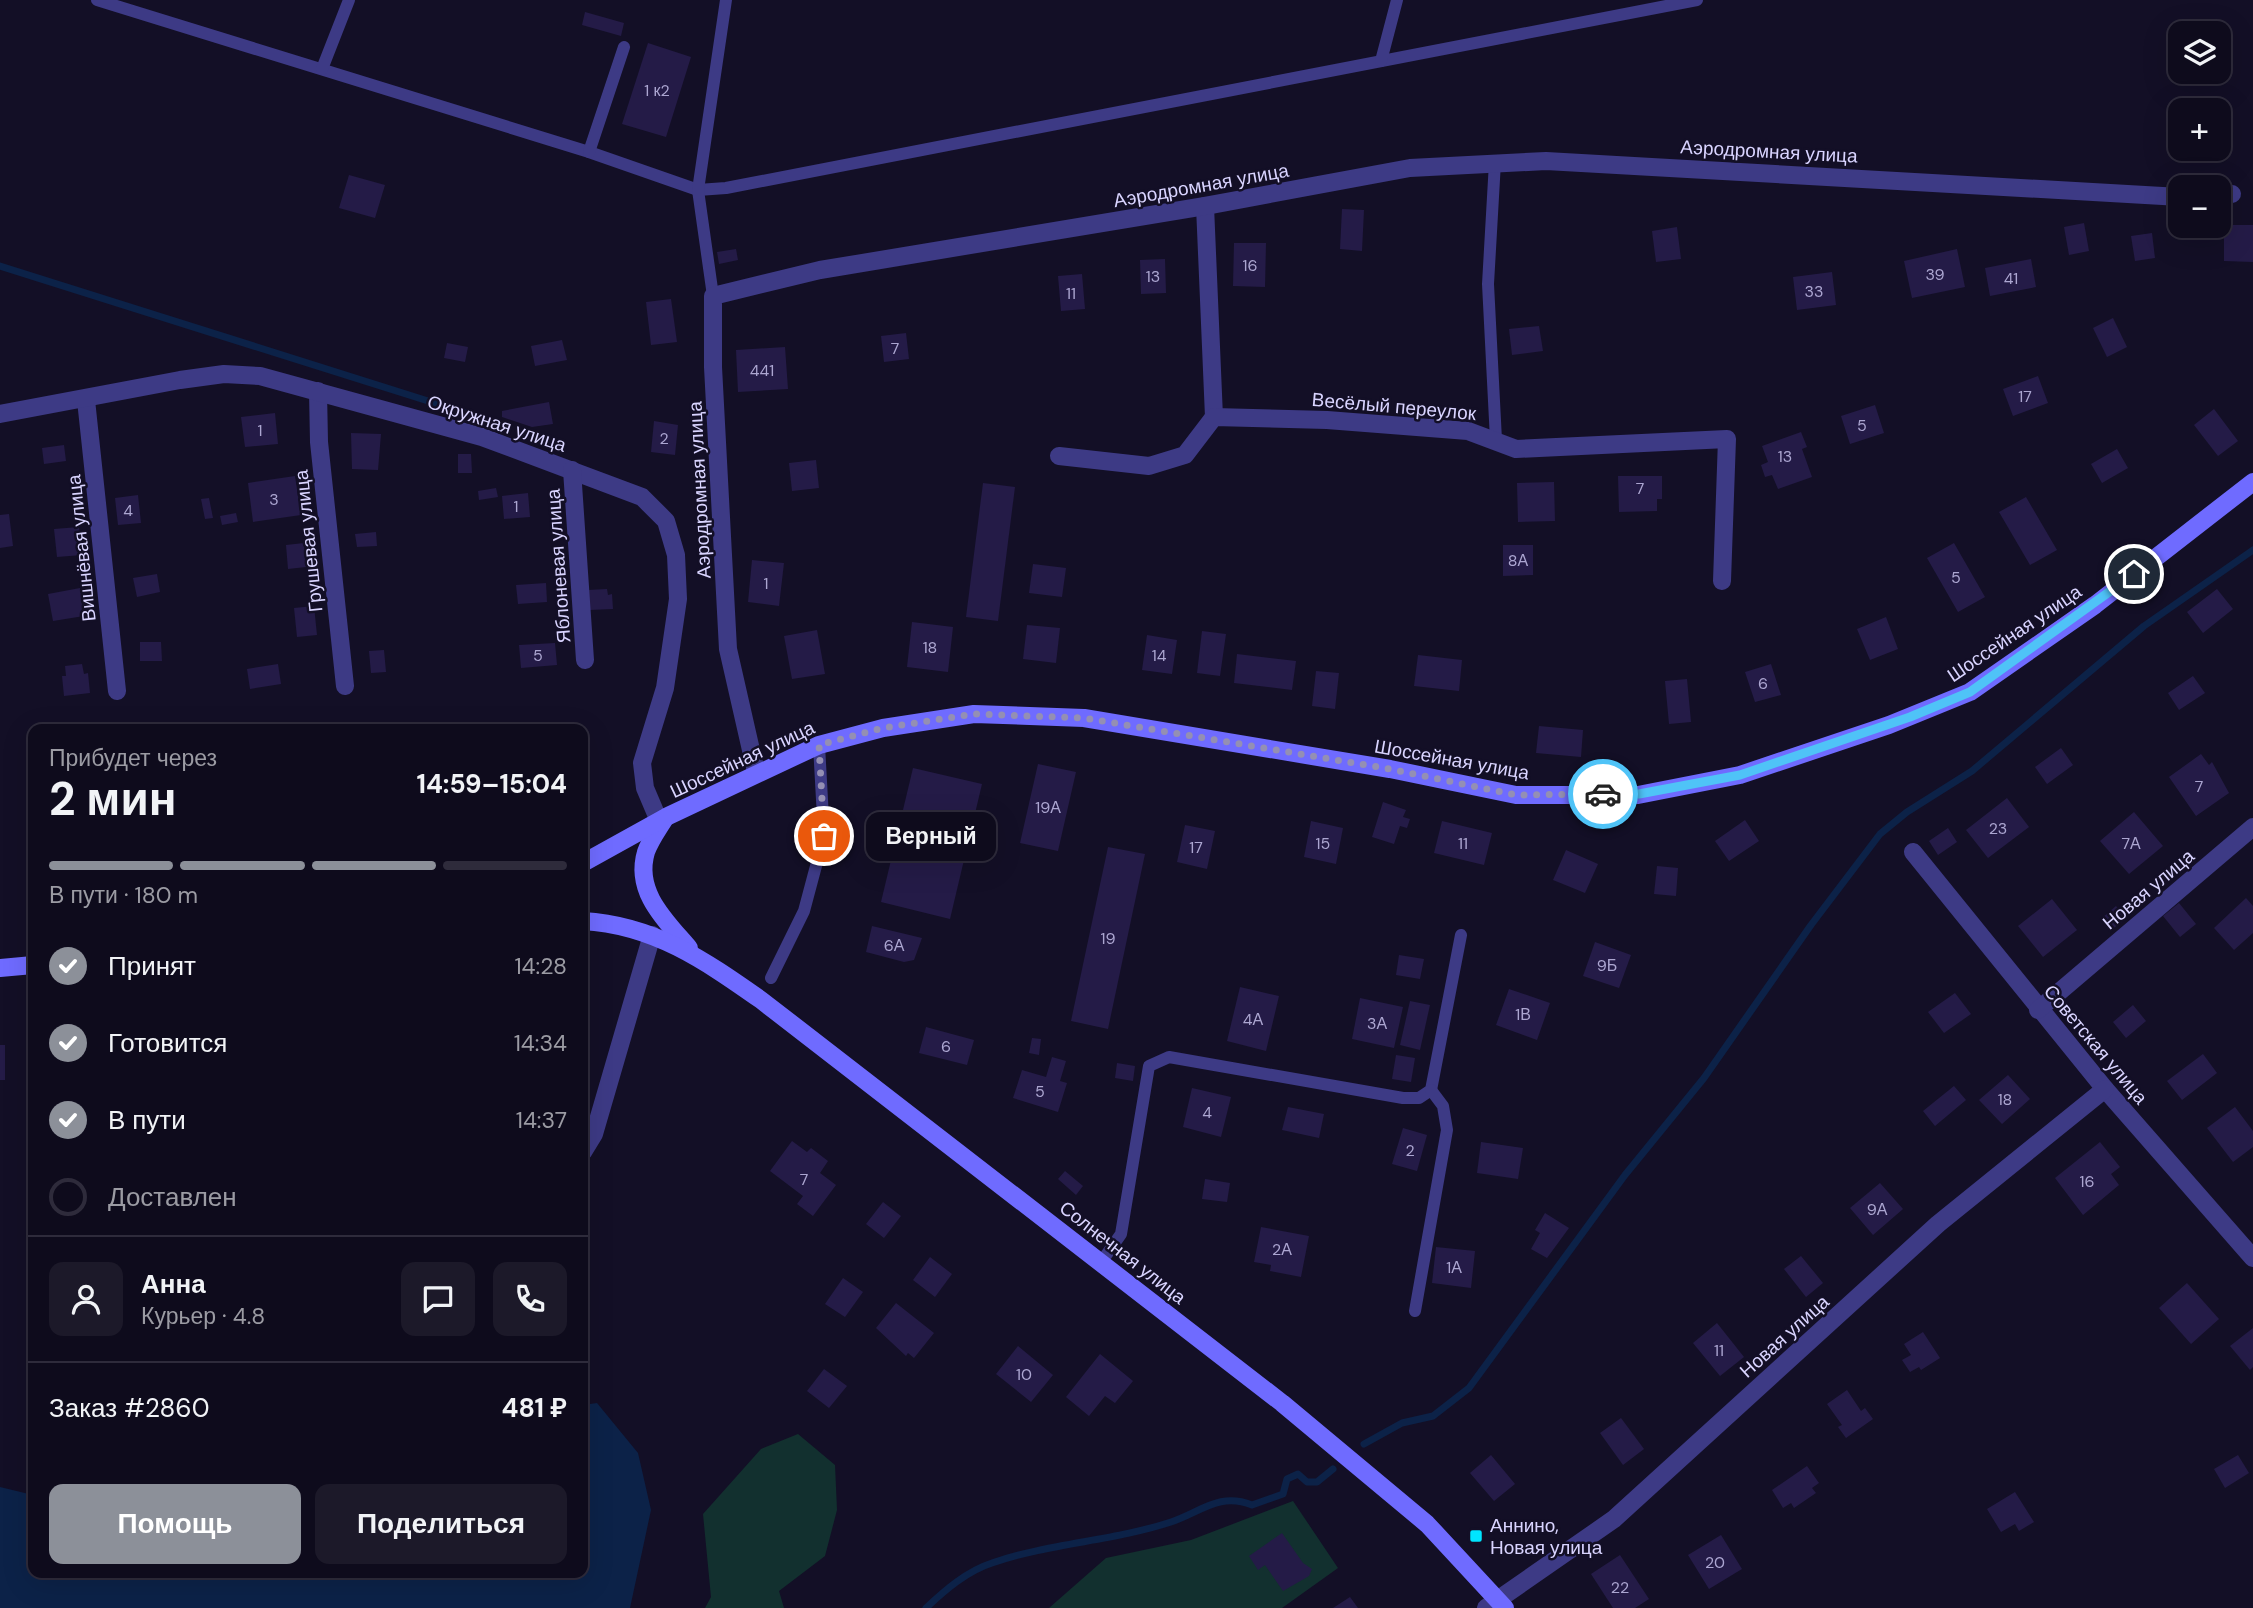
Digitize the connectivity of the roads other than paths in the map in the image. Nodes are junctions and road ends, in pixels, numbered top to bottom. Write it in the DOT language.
graph roads {
  1 [pos="97,0"];
  2 [pos="349,0"];
  3 [pos="726,0"];
  4 [pos="1397,0"];
  5 [pos="1697,0"];
  6 [pos="624,47"];
  7 [pos="1381,61"];
  8 [pos="322,69"];
  9 [pos="589,152"];
  10 [pos="1496,162"];
  11 [pos="698,190"];
  12 [pos="2168,196"];
  13 [pos="1205,206"];
  14 [pos="713,296"];
  15 [pos="318,391"];
  16 [pos="86,400"];
  17 [pos="0,414"];
  18 [pos="1214,417"];
  19 [pos="1496,439"];
  20 [pos="1059,456"];
  21 [pos="572,470"];
  22 [pos="2253,482"];
  23 [pos="1722,581"];
  24 [pos="585,660"];
  25 [pos="345,687"];
  26 [pos="117,691"];
  27 [pos="819,745"];
  28 [pos="757,772"];
  29 [pos="662,819"];
  30 [pos="2253,827"];
  31 [pos="1913,852"];
  32 [pos="588,860"];
  33 [pos="588,922"];
  34 [pos="652,935"];
  35 [pos="1461,935"];
  36 [pos="694,953"];
  37 [pos="28,965"];
  38 [pos="0,968"];
  39 [pos="771,978"];
  40 [pos="2038,1010"];
  41 [pos="2105,1089"];
  42 [pos="1431,1090"];
  43 [pos="588,1144"];
  44 [pos="2253,1258"];
  45 [pos="1102,1261"];
  46 [pos="1415,1311"];
  47 [pos="1496,1605"];
  1 -- 8 [label="lane"];
  2 -- 8 [label="lane"];
  3 -- 11 [label="lane"];
  4 -- 7 [label="lane"];
  5 -- 7 [label="lane"];
  6 -- 9 [label="lane"];
  7 -- 11 [label="lane"];
  8 -- 9 [label="lane"];
  9 -- 11 [label="lane"];
  10 -- 12 [label="street, Аэродромная улица"];
  10 -- 13 [label="street, Аэродромная улица"];
  10 -- 19 [label="lane"];
  11 -- 14 [label="lane"];
  13 -- 14 [label="street, Аэродромная улица"];
  13 -- 18 [label="street"];
  14 -- 28 [label="street, Аэродромная улица"];
  15 -- 16 [label="street, Окружная улица"];
  15 -- 21 [label="street, Окружная улица"];
  15 -- 25 [label="street, Грушевая улица"];
  16 -- 17 [label="street, Окружная улица"];
  16 -- 26 [label="street, Вишнёвая улица"];
  18 -- 19 [label="street, Весёлый переулок"];
  18 -- 20 [label="street"];
  19 -- 23 [label="street, Весёлый переулок"];
  21 -- 24 [label="street, Яблоневая улица"];
  21 -- 29 [label="street, Окружная улица"];
  22 -- 27 [label="main road, Шоссейная улица"];
  27 -- 28 [label="main road, Шоссейная улица"];
  27 -- 39 [label="lane"];
  28 -- 29 [label="main road, Шоссейная улица"];
  29 -- 32 [label="main road, Шоссейная улица"];
  29 -- 36 [label="main road"];
  30 -- 40 [label="street, Новая улица"];
  31 -- 40 [label="street, Советская улица"];
  33 -- 34 [label="main road"];
  34 -- 36 [label="main road"];
  34 -- 43 [label="street"];
  35 -- 42 [label="lane"];
  36 -- 45 [label="main road, Солнечная улица"];
  37 -- 38 [label="main road"];
  40 -- 41 [label="street, Советская улица"];
  41 -- 44 [label="street, Советская улица"];
  41 -- 47 [label="street, Новая улица"];
  42 -- 45 [label="lane"];
  42 -- 46 [label="lane"];
  45 -- 47 [label="main road, Солнечная улица"];
}
